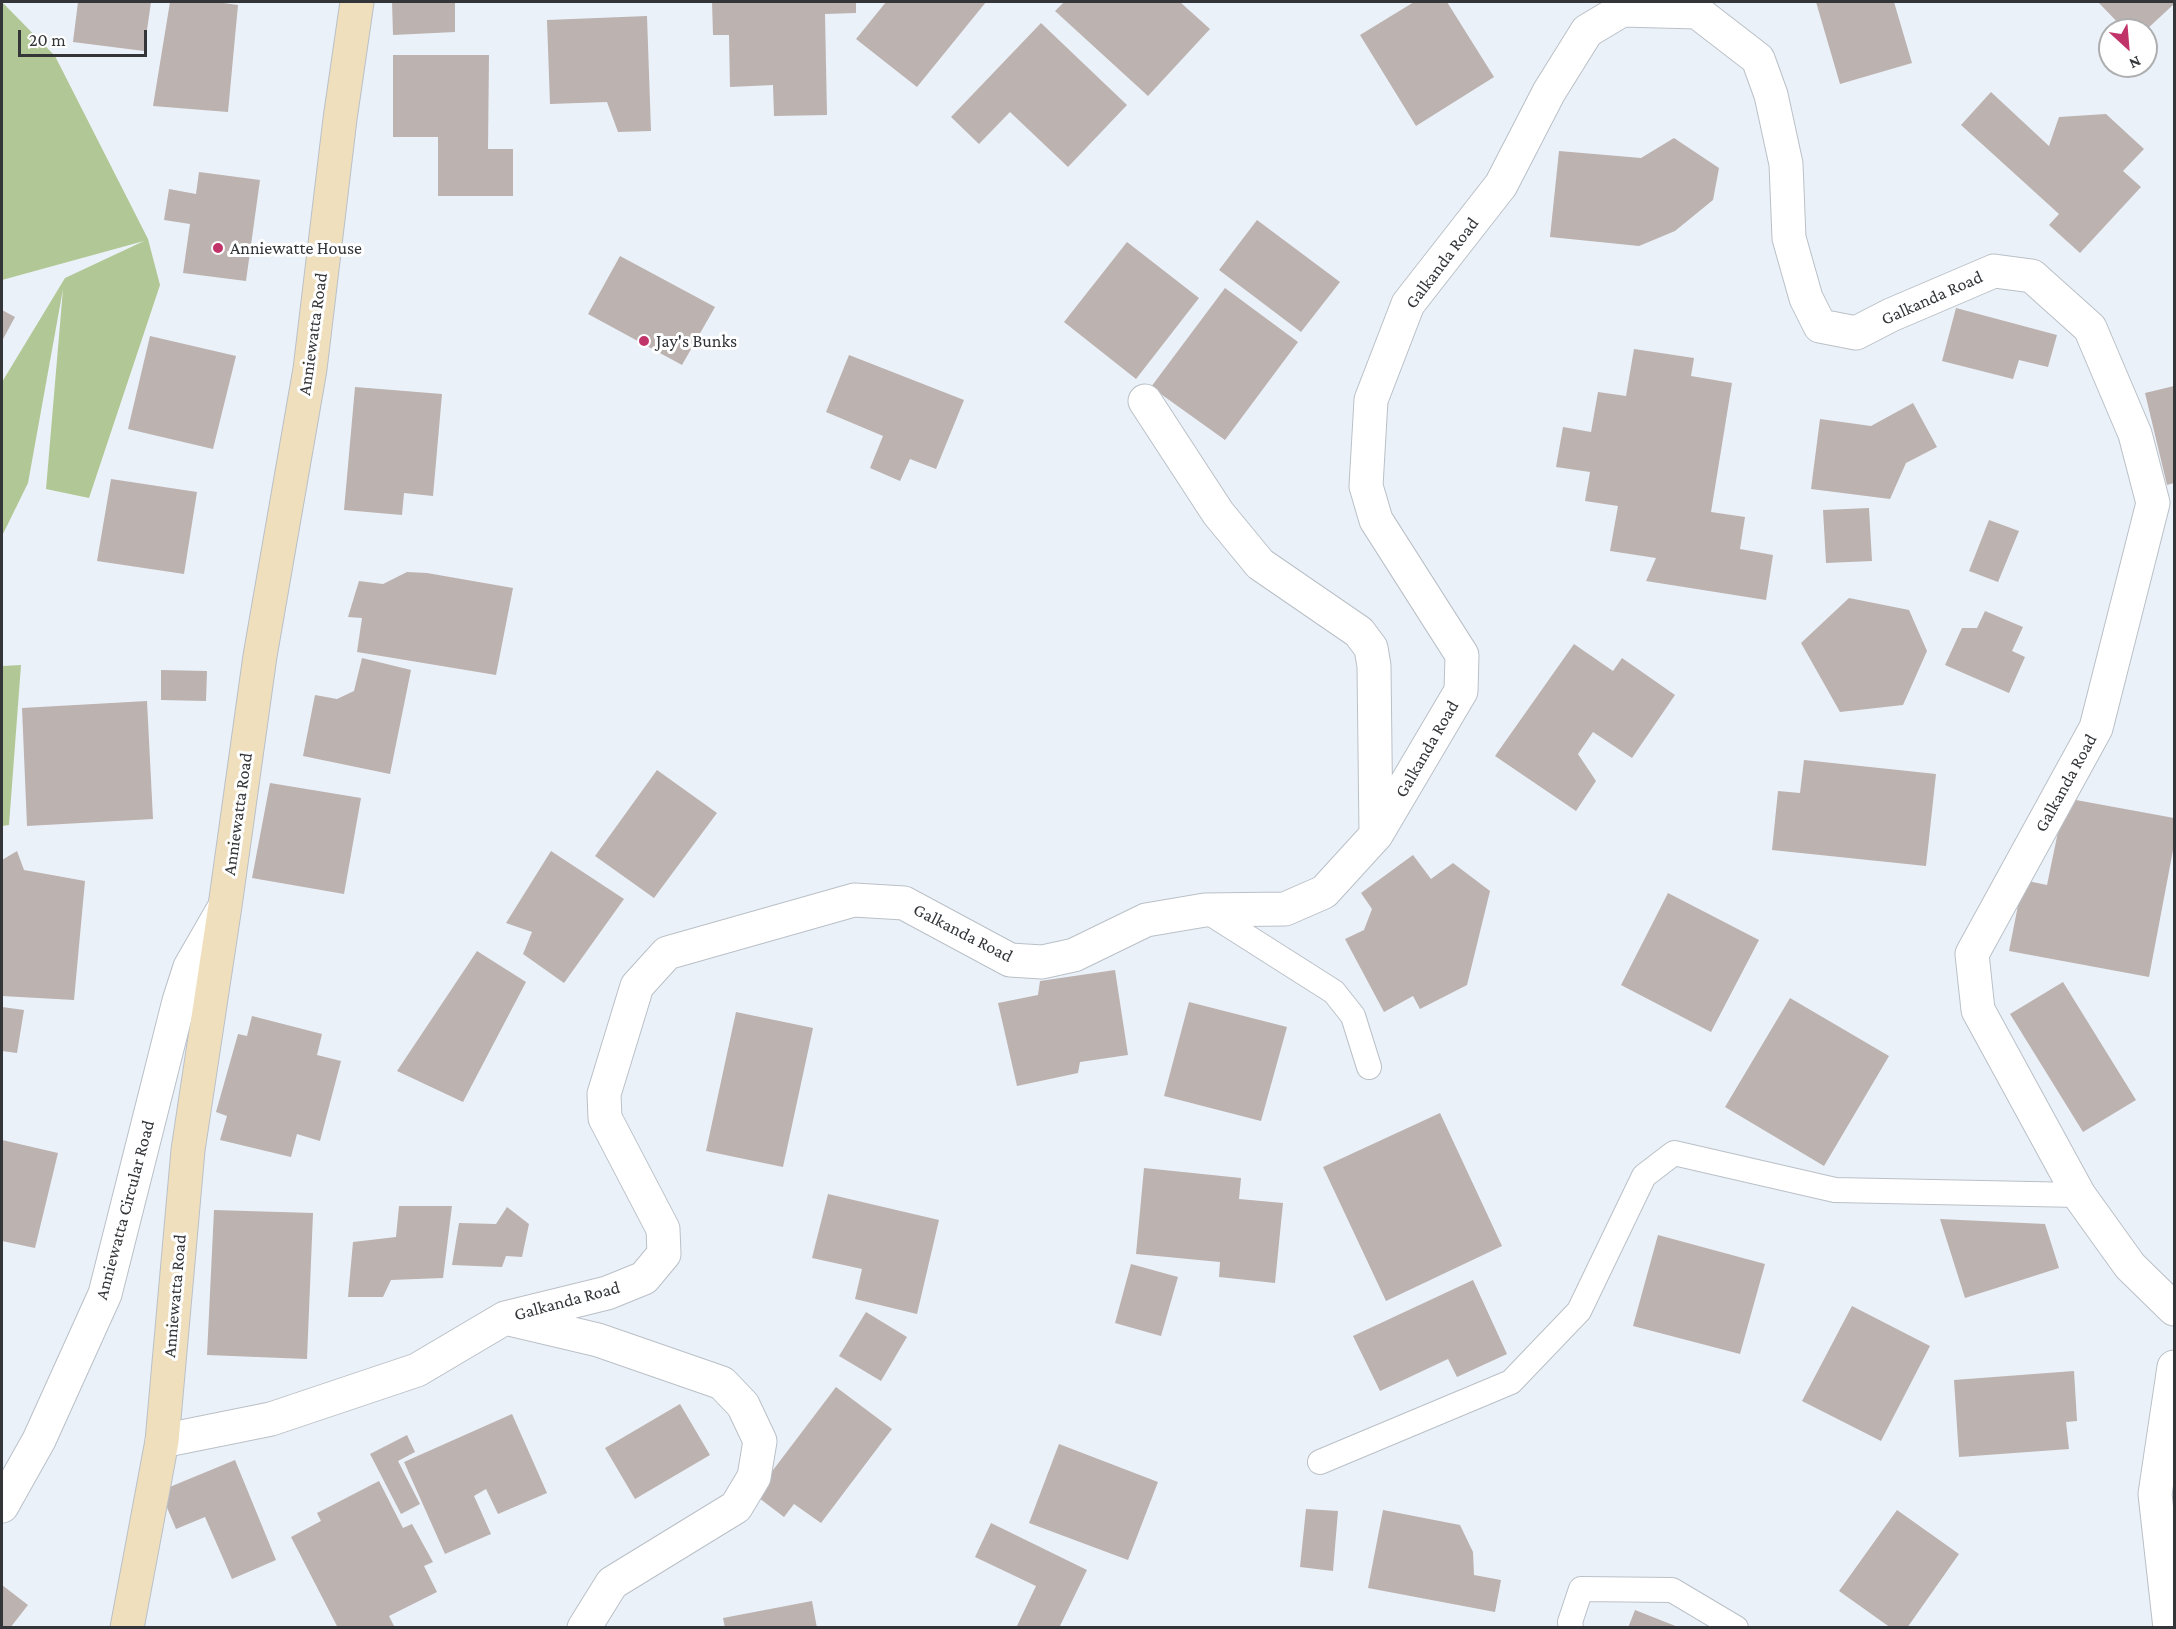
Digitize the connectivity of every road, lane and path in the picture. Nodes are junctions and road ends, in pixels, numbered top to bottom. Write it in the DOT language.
graph roads {
  1 [pos="357,2"];
  2 [pos="1145,401"];
  3 [pos="1376,835"];
  4 [pos="225,906"];
  5 [pos="1205,910"];
  6 [pos="1369,1067"];
  7 [pos="2079,1195"];
  8 [pos="2175,1309"];
  9 [pos="505,1318"];
  10 [pos="2175,1367"];
  11 [pos="162,1441"];
  12 [pos="1320,1462"];
  13 [pos="2163,1477"];
  14 [pos="2,1506"];
  15 [pos="2175,1526"];
  16 [pos="2169,1626"];
  17 [pos="127,1628"];
  18 [pos="584,1628"];
  19 [pos="1571,1628"];
  20 [pos="1737,1628"];
  1 -- 4 [label="street, Anniewatta Road"];
  2 -- 3 [label="street"];
  3 -- 5 [label="street, Galkanda Road"];
  3 -- 7 [label="street, Galkanda Road"];
  4 -- 11 [label="street, Anniewatta Road"];
  4 -- 14 [label="street, Anniewatta Circular Road"];
  5 -- 6 [label="lane"];
  5 -- 9 [label="street, Galkanda Road"];
  7 -- 8 [label="street, Galkanda Road"];
  7 -- 12 [label="lane"];
  9 -- 11 [label="street, Galkanda Road"];
  9 -- 18 [label="street"];
  10 -- 13 [label="street"];
  11 -- 17 [label="street, Anniewatta Road"];
  13 -- 15 [label="lane"];
  13 -- 16 [label="street"];
  19 -- 20 [label="lane"];
}
